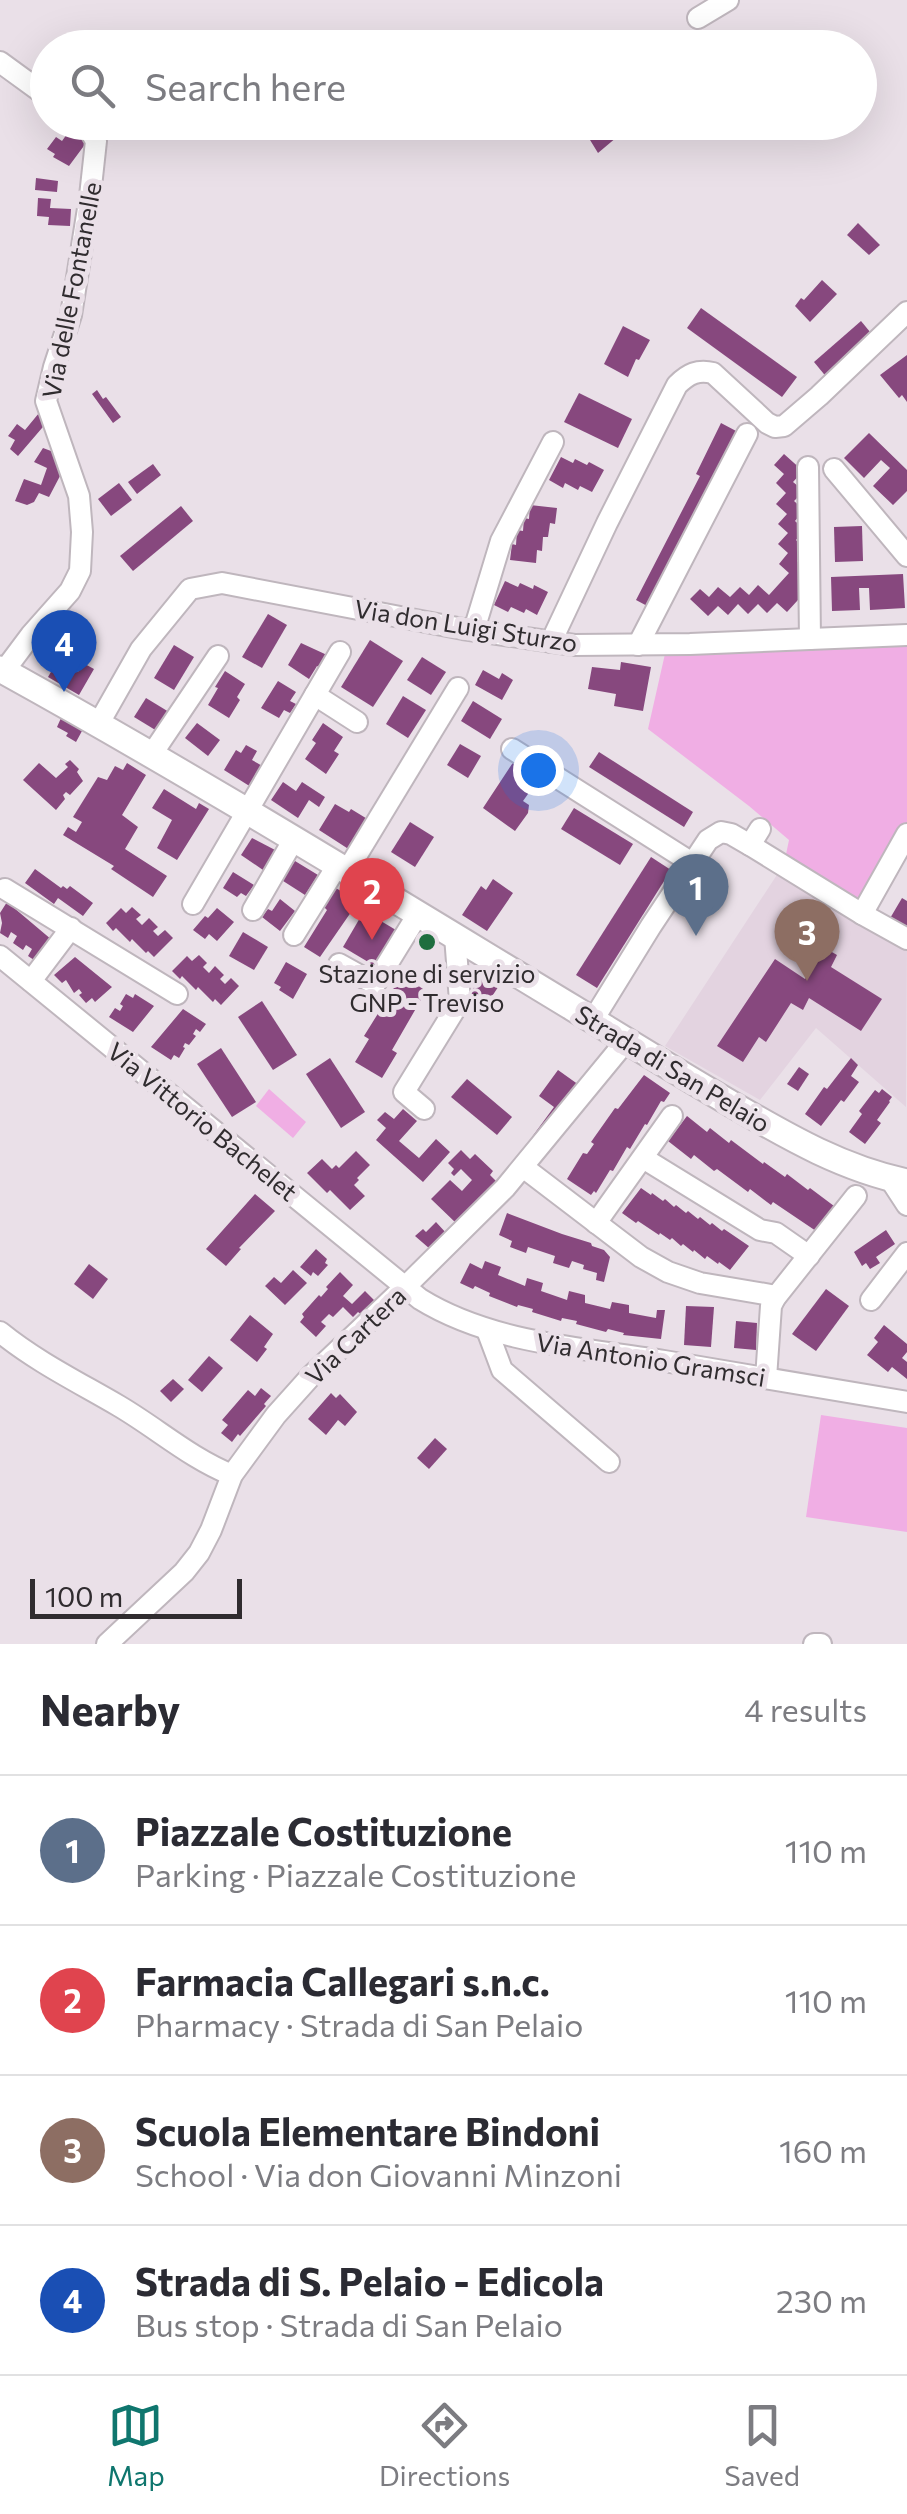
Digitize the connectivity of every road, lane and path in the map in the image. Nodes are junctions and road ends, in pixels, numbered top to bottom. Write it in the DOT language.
graph roads {
  1 [pos="728,0"];
  2 [pos="698,18"];
  3 [pos="0,62"];
  4 [pos="30,84"];
  5 [pos="95,140"];
  6 [pos="907,312"];
  7 [pos="747,434"];
  8 [pos="553,442"];
  9 [pos="808,467"];
  10 [pos="834,469"];
  11 [pos="907,556"];
  12 [pos="474,630"];
  13 [pos="907,635"];
  14 [pos="810,640"];
  15 [pos="552,642"];
  16 [pos="638,645"];
  17 [pos="340,652"];
  18 [pos="218,656"];
  19 [pos="2,670"];
  20 [pos="458,688"];
  21 [pos="315,695"];
  22 [pos="99,722"];
  23 [pos="357,722"];
  24 [pos="512,748"];
  25 [pos="152,754"];
  26 [pos="247,812"];
  27 [pos="294,840"];
  28 [pos="904,845"];
  29 [pos="692,863"];
  30 [pos="342,868"];
  31 [pos="5,889"];
  32 [pos="194,904"];
  33 [pos="254,910"];
  34 [pos="418,914"];
  35 [pos="862,914"];
  36 [pos="71,928"];
  37 [pos="294,935"];
  38 [pos="455,936"];
  39 [pos="907,939"];
  40 [pos="0,956"];
  41 [pos="339,964"];
  42 [pos="31,981"];
  43 [pos="176,994"];
  44 [pos="594,1020"];
  45 [pos="626,1042"];
  46 [pos="424,1108"];
  47 [pos="672,1116"];
  48 [pos="644,1158"];
  49 [pos="523,1167"];
  50 [pos="898,1180"];
  51 [pos="856,1196"];
  52 [pos="907,1204"];
  53 [pos="596,1223"];
  54 [pos="907,1253"];
  55 [pos="809,1256"];
  56 [pos="406,1286"];
  57 [pos="775,1298"];
  58 [pos="870,1300"];
  59 [pos="487,1330"];
  60 [pos="0,1332"];
  61 [pos="766,1378"];
  62 [pos="907,1402"];
  63 [pos="609,1462"];
  64 [pos="232,1475"];
  65 [pos="107,1644"];
  1 -- 2 [label="street"];
  3 -- 4 [label="street"];
  5 -- 19 [label="street, Via delle Fontanelle"];
  6 -- 15 [label="street"];
  7 -- 16 [label="street"];
  8 -- 12 [label="street"];
  9 -- 14 [label="street"];
  10 -- 11 [label="street"];
  12 -- 15 [label="street, Via don Luigi Sturzo"];
  12 -- 22 [label="street, Via don Luigi Sturzo"];
  13 -- 14 [label="street, Via don Luigi Sturzo"];
  14 -- 16 [label="street, Via don Luigi Sturzo"];
  15 -- 16 [label="street, Via don Luigi Sturzo"];
  17 -- 21 [label="street"];
  18 -- 25 [label="street"];
  19 -- 22 [label="main road, Strada di San Pelaio"];
  20 -- 30 [label="street"];
  21 -- 23 [label="street"];
  21 -- 26 [label="street"];
  22 -- 25 [label="main road, Strada di San Pelaio"];
  24 -- 29 [label="street"];
  25 -- 26 [label="main road, Strada di San Pelaio"];
  26 -- 27 [label="main road, Strada di San Pelaio"];
  26 -- 32 [label="street"];
  27 -- 30 [label="main road, Strada di San Pelaio"];
  27 -- 33 [label="street"];
  28 -- 35 [label="street"];
  29 -- 35 [label="street"];
  29 -- 44 [label="street"];
  30 -- 34 [label="main road, Strada di San Pelaio"];
  30 -- 37 [label="street"];
  31 -- 36 [label="street"];
  34 -- 38 [label="main road, Strada di San Pelaio"];
  34 -- 41 [label="street"];
  35 -- 39 [label="street"];
  36 -- 42 [label="street"];
  36 -- 43 [label="street"];
  38 -- 44 [label="main road, Strada di San Pelaio"];
  38 -- 46 [label="street"];
  40 -- 42 [label="street, Via Vittorio Bachelet"];
  42 -- 56 [label="street, Via Vittorio Bachelet"];
  44 -- 45 [label="main road, Strada di San Pelaio"];
  45 -- 49 [label="street, Via Cartera"];
  45 -- 50 [label="main road, Strada di San Pelaio"];
  47 -- 48 [label="street"];
  48 -- 53 [label="street"];
  48 -- 55 [label="street"];
  49 -- 53 [label="street"];
  49 -- 56 [label="street, Via Cartera"];
  50 -- 52 [label="street"];
  51 -- 55 [label="street"];
  53 -- 57 [label="street"];
  54 -- 58 [label="street"];
  55 -- 57 [label="street"];
  56 -- 59 [label="street, Via Antonio Gramsci"];
  56 -- 64 [label="street, Via Cartera"];
  57 -- 61 [label="street"];
  59 -- 61 [label="street, Via Antonio Gramsci"];
  59 -- 63 [label="street"];
  60 -- 64 [label="street"];
  61 -- 62 [label="street, Via Antonio Gramsci"];
  64 -- 65 [label="street, Via Cartera"];
}
